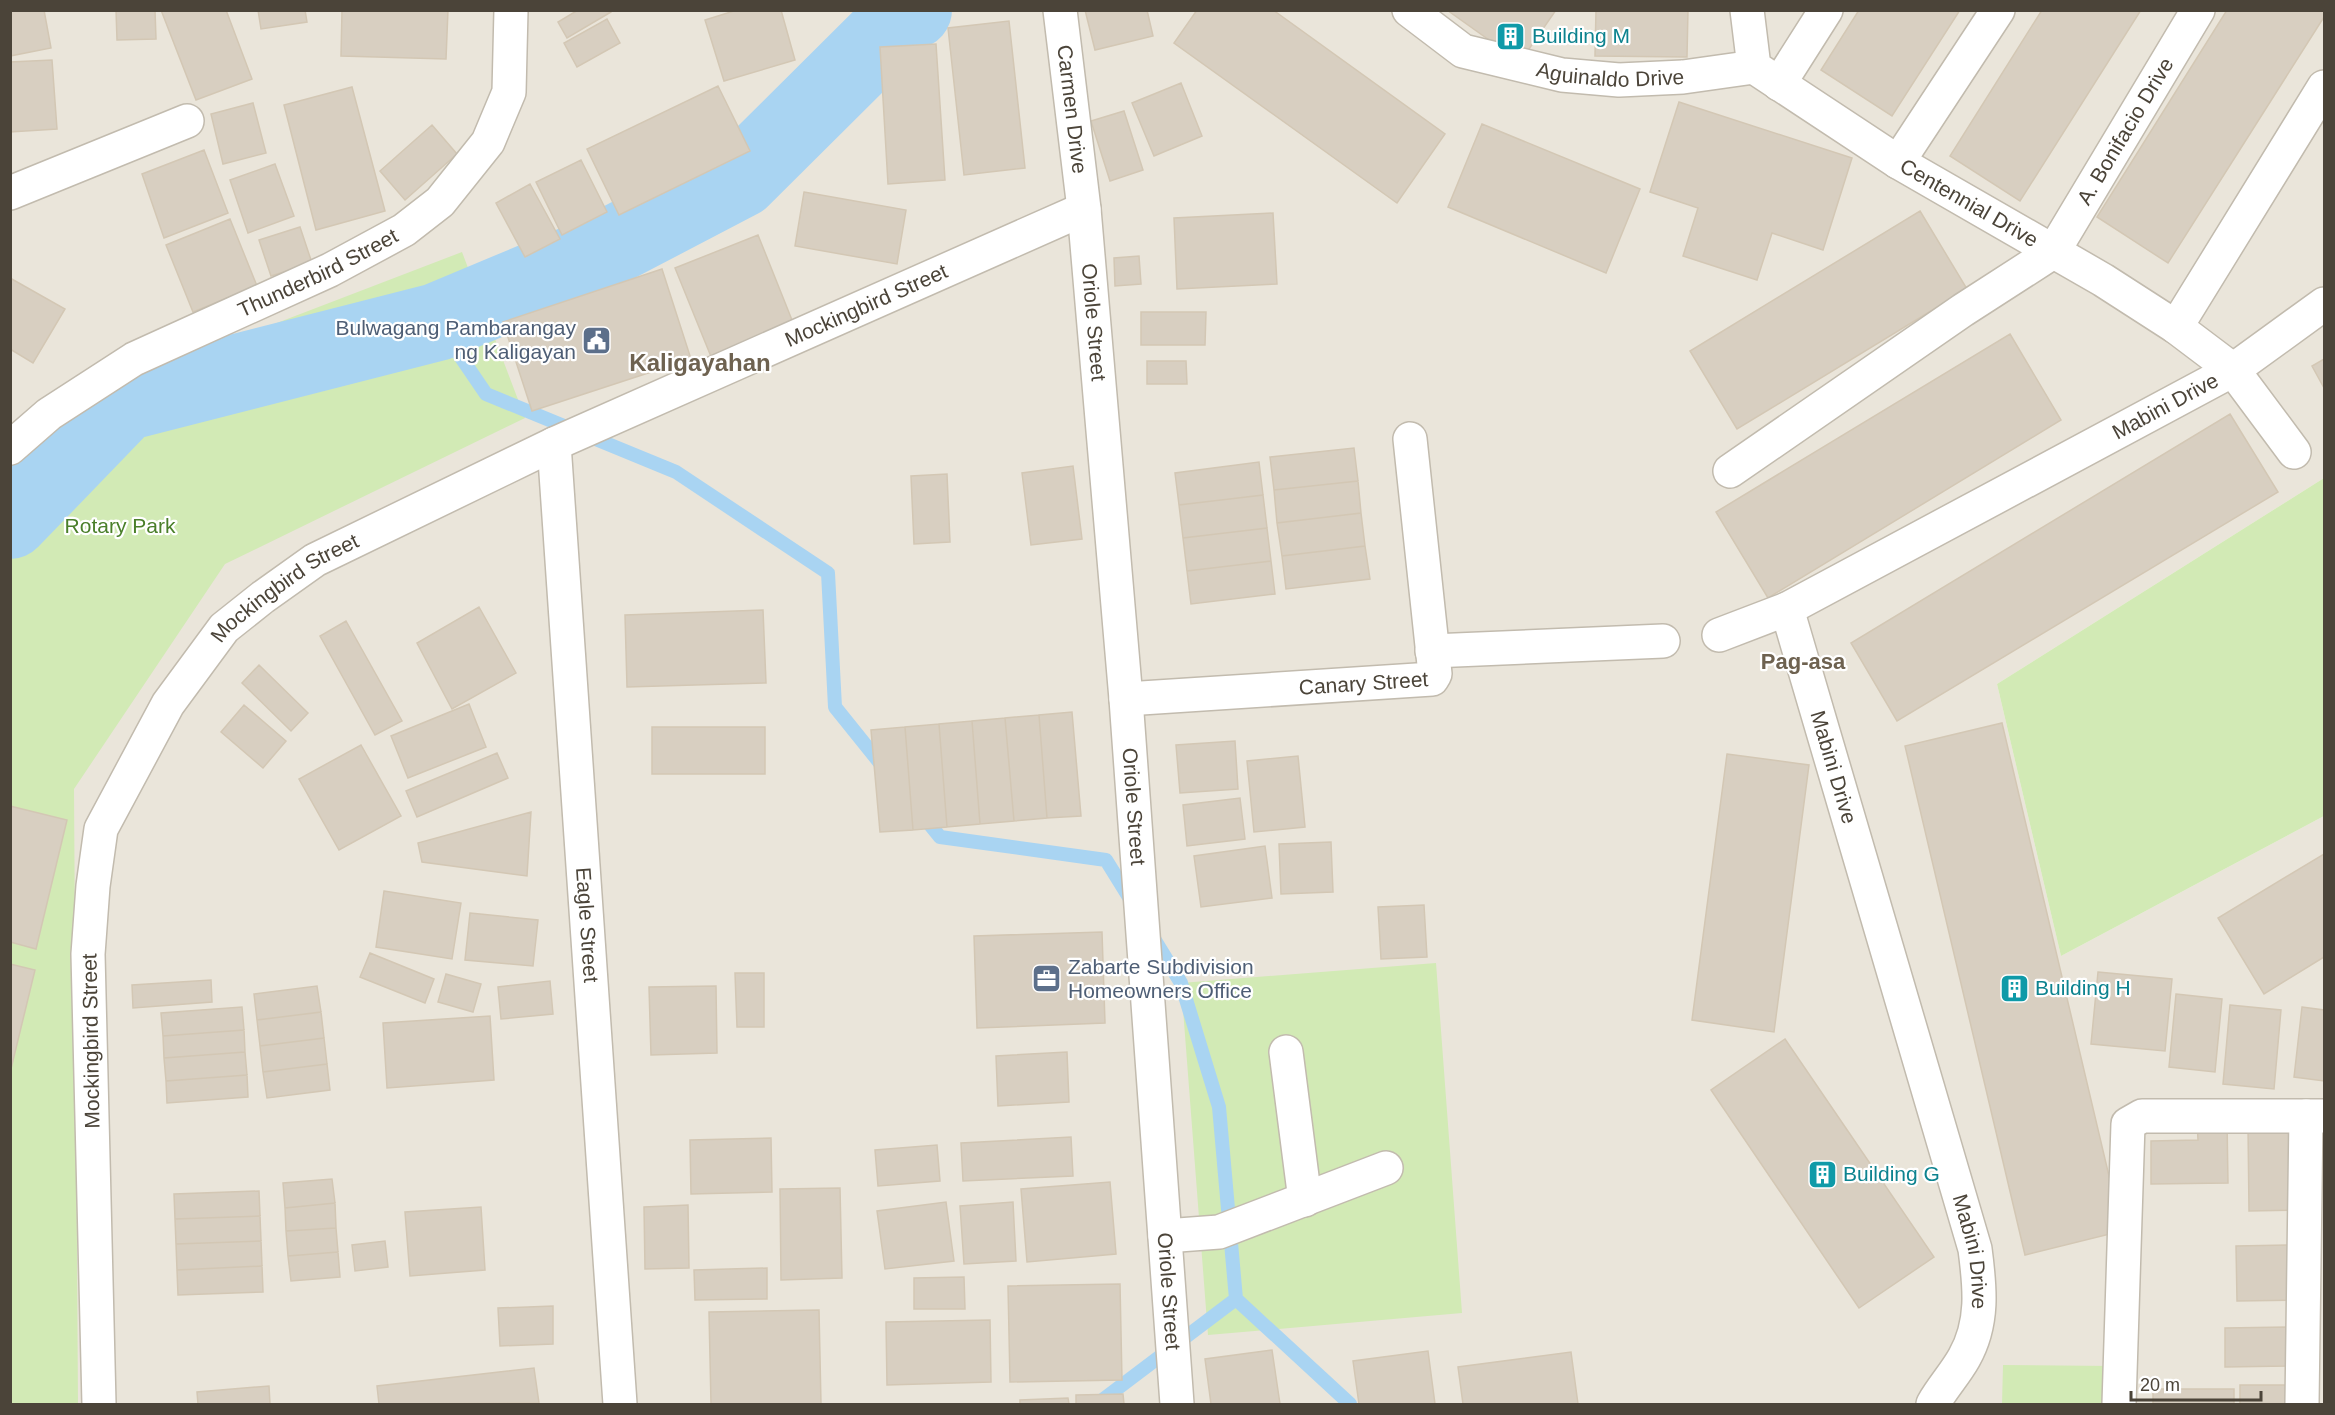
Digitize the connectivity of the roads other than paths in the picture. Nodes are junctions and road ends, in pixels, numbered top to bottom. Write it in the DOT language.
graph roads {
  1 [pos="511,10"];
  2 [pos="1060,10"];
  3 [pos="1409,10"];
  4 [pos="1748,10"];
  5 [pos="1826,10"];
  6 [pos="1998,10"];
  7 [pos="2198,10"];
  8 [pos="1767,76"];
  9 [pos="2325,87"];
  10 [pos="187,121"];
  11 [pos="1898,162"];
  12 [pos="10,193"];
  13 [pos="1084,209"];
  14 [pos="2053,252"];
  15 [pos="2325,303"];
  16 [pos="2176,327"];
  17 [pos="2233,370"];
  18 [pos="1410,439"];
  19 [pos="554,444"];
  20 [pos="10,448"];
  21 [pos="2294,452"];
  22 [pos="1730,471"];
  23 [pos="1787,609"];
  24 [pos="1719,635"];
  25 [pos="1664,641"];
  26 [pos="1432,651"];
  27 [pos="1126,699"];
  28 [pos="1286,1052"];
  29 [pos="2315,1116"];
  30 [pos="1386,1168"];
  31 [pos="1305,1200"];
  32 [pos="1165,1236"];
  33 [pos="99,1404"];
  34 [pos="620,1404"];
  35 [pos="1177,1404"];
  36 [pos="1933,1404"];
  37 [pos="2119,1404"];
  38 [pos="2302,1404"];
  1 -- 20 [label="street, Thunderbird Street"];
  2 -- 13 [label="street, Carmen Drive"];
  3 -- 8 [label="street, Aguinaldo Drive"];
  4 -- 8 [label="street"];
  5 -- 8 [label="street"];
  6 -- 11 [label="street"];
  7 -- 14 [label="street, A. Bonifacio Drive"];
  8 -- 11 [label="street, Centennial Drive"];
  9 -- 16 [label="street"];
  10 -- 12 [label="street"];
  11 -- 14 [label="street, Centennial Drive"];
  13 -- 19 [label="street, Mockingbird Street"];
  13 -- 27 [label="street, Oriole Street"];
  14 -- 16 [label="street, Centennial Drive"];
  14 -- 22 [label="street"];
  15 -- 17 [label="street, Mabini Drive"];
  16 -- 17 [label="street, Centennial Drive"];
  17 -- 21 [label="street, Centennial Drive"];
  17 -- 23 [label="street, Mabini Drive"];
  18 -- 26 [label="street, Canary Street"];
  19 -- 33 [label="street, Mockingbird Street"];
  19 -- 34 [label="street, Eagle Street"];
  23 -- 24 [label="street"];
  23 -- 36 [label="street, Mabini Drive"];
  25 -- 26 [label="street"];
  26 -- 27 [label="street, Canary Street"];
  27 -- 32 [label="street, Oriole Street"];
  28 -- 31 [label="street"];
  29 -- 37 [label="street"];
  29 -- 38 [label="street"];
  30 -- 31 [label="street"];
  31 -- 32 [label="street"];
  32 -- 35 [label="street, Oriole Street"];
}
